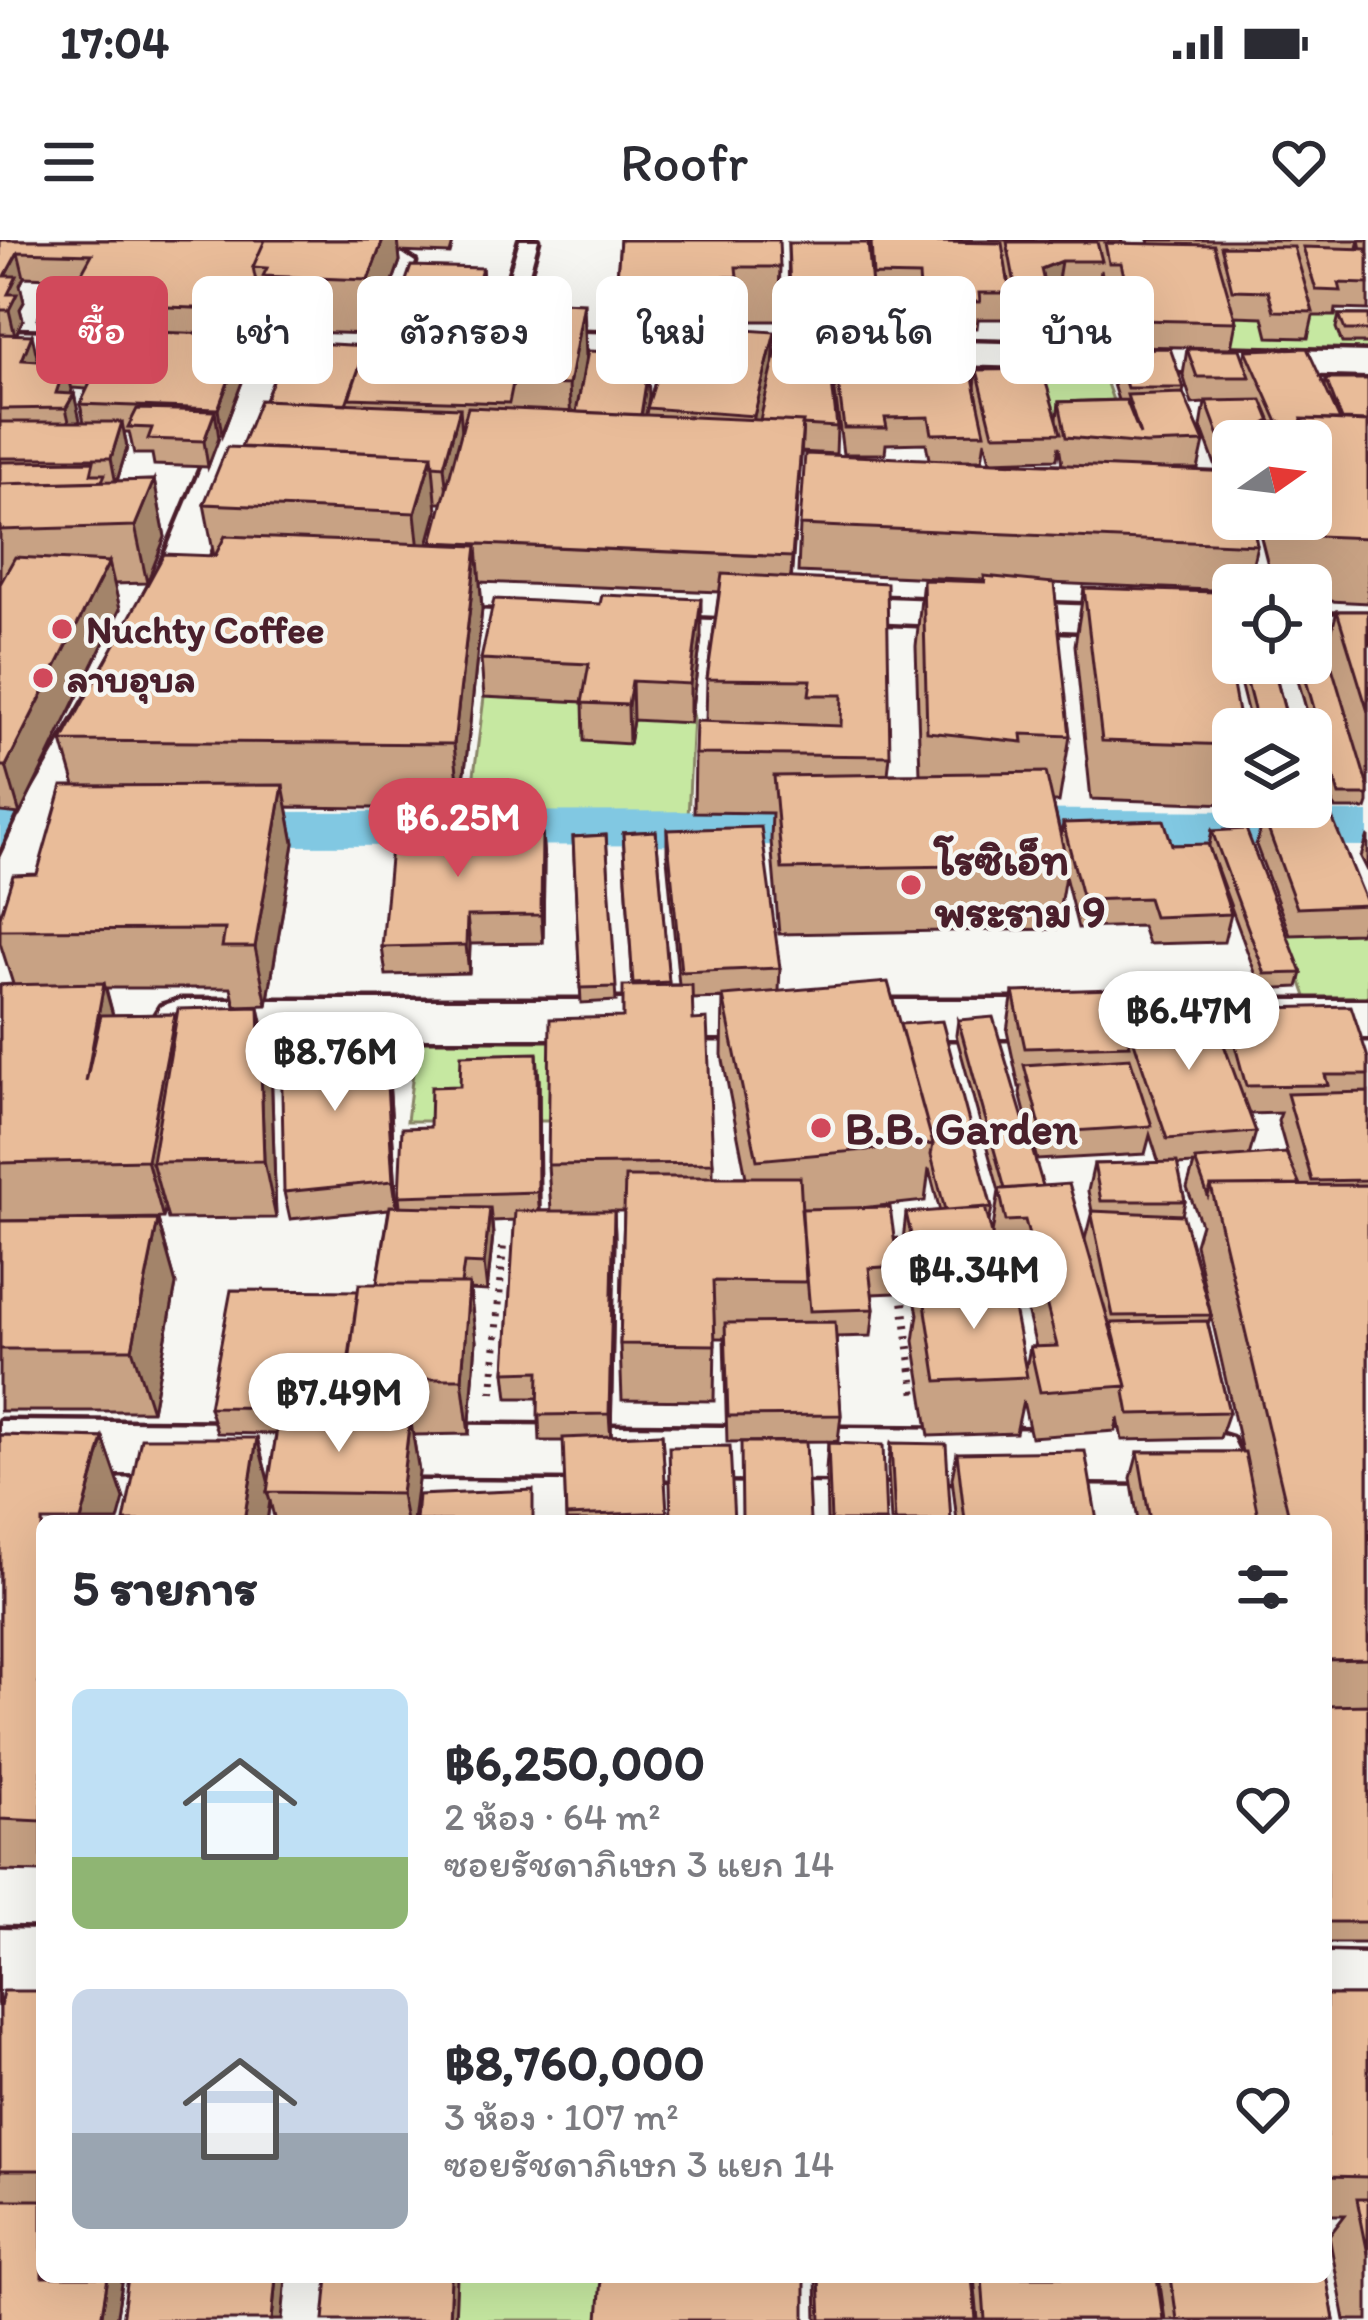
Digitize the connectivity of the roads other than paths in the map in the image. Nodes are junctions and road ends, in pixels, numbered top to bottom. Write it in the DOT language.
graph roads {
  1 [pos="529,240"];
  2 [pos="336,248"];
  3 [pos="399,276"];
  4 [pos="519,276"];
  5 [pos="0,342"];
  6 [pos="572,344"];
  7 [pos="192,346"];
  8 [pos="1368,364"];
  9 [pos="256,384"];
  10 [pos="359,592"];
  11 [pos="1212,623"];
  12 [pos="1332,628"];
  13 [pos="1368,629"];
  14 [pos="0,914"];
  15 [pos="118,1019"];
  16 [pos="1368,1019"];
  17 [pos="0,1447"];
  18 [pos="1209,1457"];
  19 [pos="0,1966"];
  20 [pos="36,1967"];
  21 [pos="1332,1991"];
  22 [pos="1368,1992"];
  1 -- 4 [label="lane"];
  2 -- 3 [label="lane"];
  5 -- 7 [label="street"];
  6 -- 8 [label="street"];
  9 -- 14 [label="street"];
  10 -- 11 [label="street"];
  12 -- 13 [label="street"];
  15 -- 16 [label="street"];
  17 -- 18 [label="street"];
  19 -- 20 [label="street"];
  21 -- 22 [label="street"];
}
